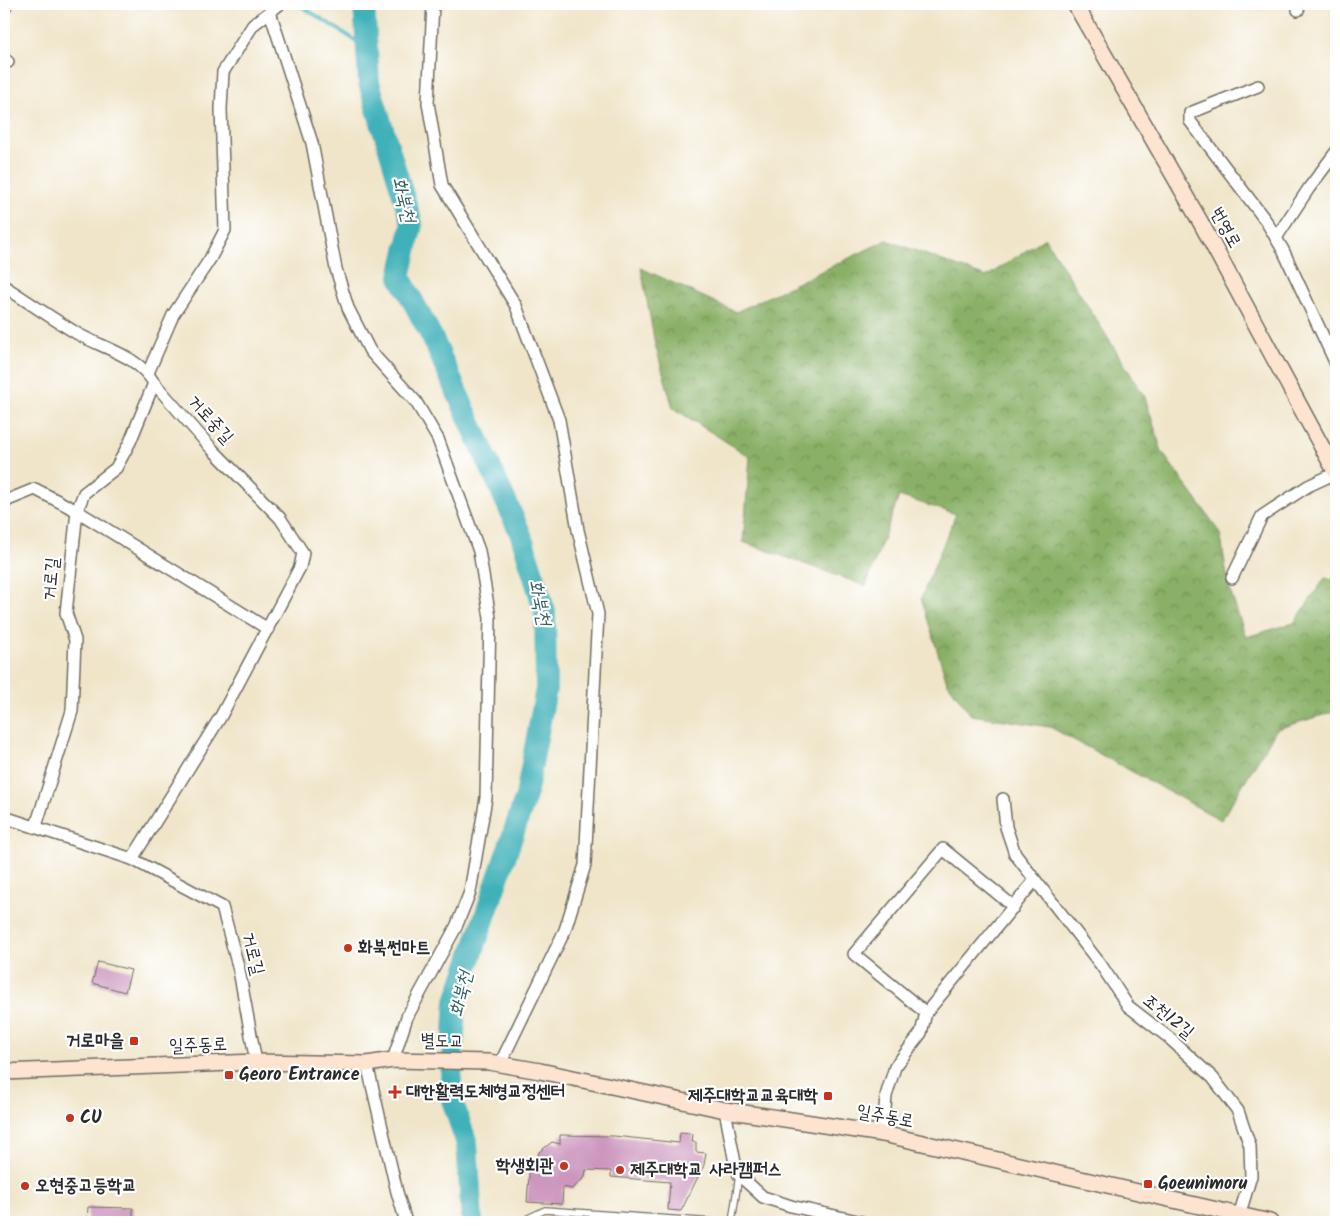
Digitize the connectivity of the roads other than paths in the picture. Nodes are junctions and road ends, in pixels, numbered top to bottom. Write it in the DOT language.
graph roads {
  1 [pos="10,4"];
  2 [pos="280,4"];
  3 [pos="433,4"];
  4 [pos="1075,4"];
  5 [pos="270,12"];
  6 [pos="4,15"];
  7 [pos="1258,86"];
  8 [pos="1336,152"];
  9 [pos="1276,238"];
  10 [pos="4,286"];
  11 [pos="1336,364"];
  12 [pos="151,378"];
  13 [pos="1336,473"];
  14 [pos="4,504"];
  15 [pos="77,511"];
  16 [pos="1232,578"];
  17 [pos="268,629"];
  18 [pos="1003,799"];
  19 [pos="4,817"];
  20 [pos="36,826"];
  21 [pos="132,859"];
  22 [pos="1035,880"];
  23 [pos="1014,907"];
  24 [pos="926,1014"];
  25 [pos="393,1060"];
  26 [pos="256,1062"];
  27 [pos="495,1063"];
  28 [pos="367,1064"];
  29 [pos="4,1072"];
  30 [pos="725,1110"];
  31 [pos="883,1134"];
  32 [pos="739,1175"];
  33 [pos="1249,1219"];
  34 [pos="406,1222"];
  35 [pos="526,1222"];
  36 [pos="714,1222"];
  37 [pos="732,1222"];
  38 [pos="862,1222"];
  39 [pos="1270,1222"];
  1 -- 6 [label="lane"];
  2 -- 5 [label="street, 거로길"];
  3 -- 27 [label="street"];
  4 -- 13 [label="main road, 번영로"];
  5 -- 12 [label="street, 거로길"];
  5 -- 25 [label="street"];
  7 -- 9 [label="street"];
  8 -- 9 [label="street"];
  9 -- 11 [label="street"];
  10 -- 12 [label="street, 거로중길"];
  12 -- 15 [label="street, 거로길"];
  12 -- 17 [label="street, 거로중길"];
  13 -- 16 [label="street"];
  14 -- 15 [label="street"];
  15 -- 17 [label="street"];
  15 -- 20 [label="street, 거로길"];
  17 -- 21 [label="street, 거로중길"];
  18 -- 22 [label="street, 조천12길"];
  19 -- 20 [label="street, 거로길"];
  20 -- 21 [label="street, 거로길"];
  21 -- 26 [label="street, 거로길"];
  22 -- 23 [label="street"];
  22 -- 33 [label="street, 조천12길"];
  23 -- 24 [label="street"];
  23 -- 24 [label="street"];
  24 -- 31 [label="street"];
  25 -- 27 [label="main road, 별도교"];
  25 -- 28 [label="main road, 일주동로"];
  26 -- 28 [label="main road, 일주동로"];
  26 -- 29 [label="main road, 일주동로"];
  27 -- 30 [label="main road, 일주동로"];
  28 -- 34 [label="street"];
  30 -- 31 [label="main road, 일주동로"];
  30 -- 32 [label="street"];
  31 -- 33 [label="main road, 일주동로"];
  32 -- 37 [label="lane"];
  32 -- 38 [label="street"];
  33 -- 39 [label="main road, 일주동로"];
  35 -- 36 [label="lane"];
}
